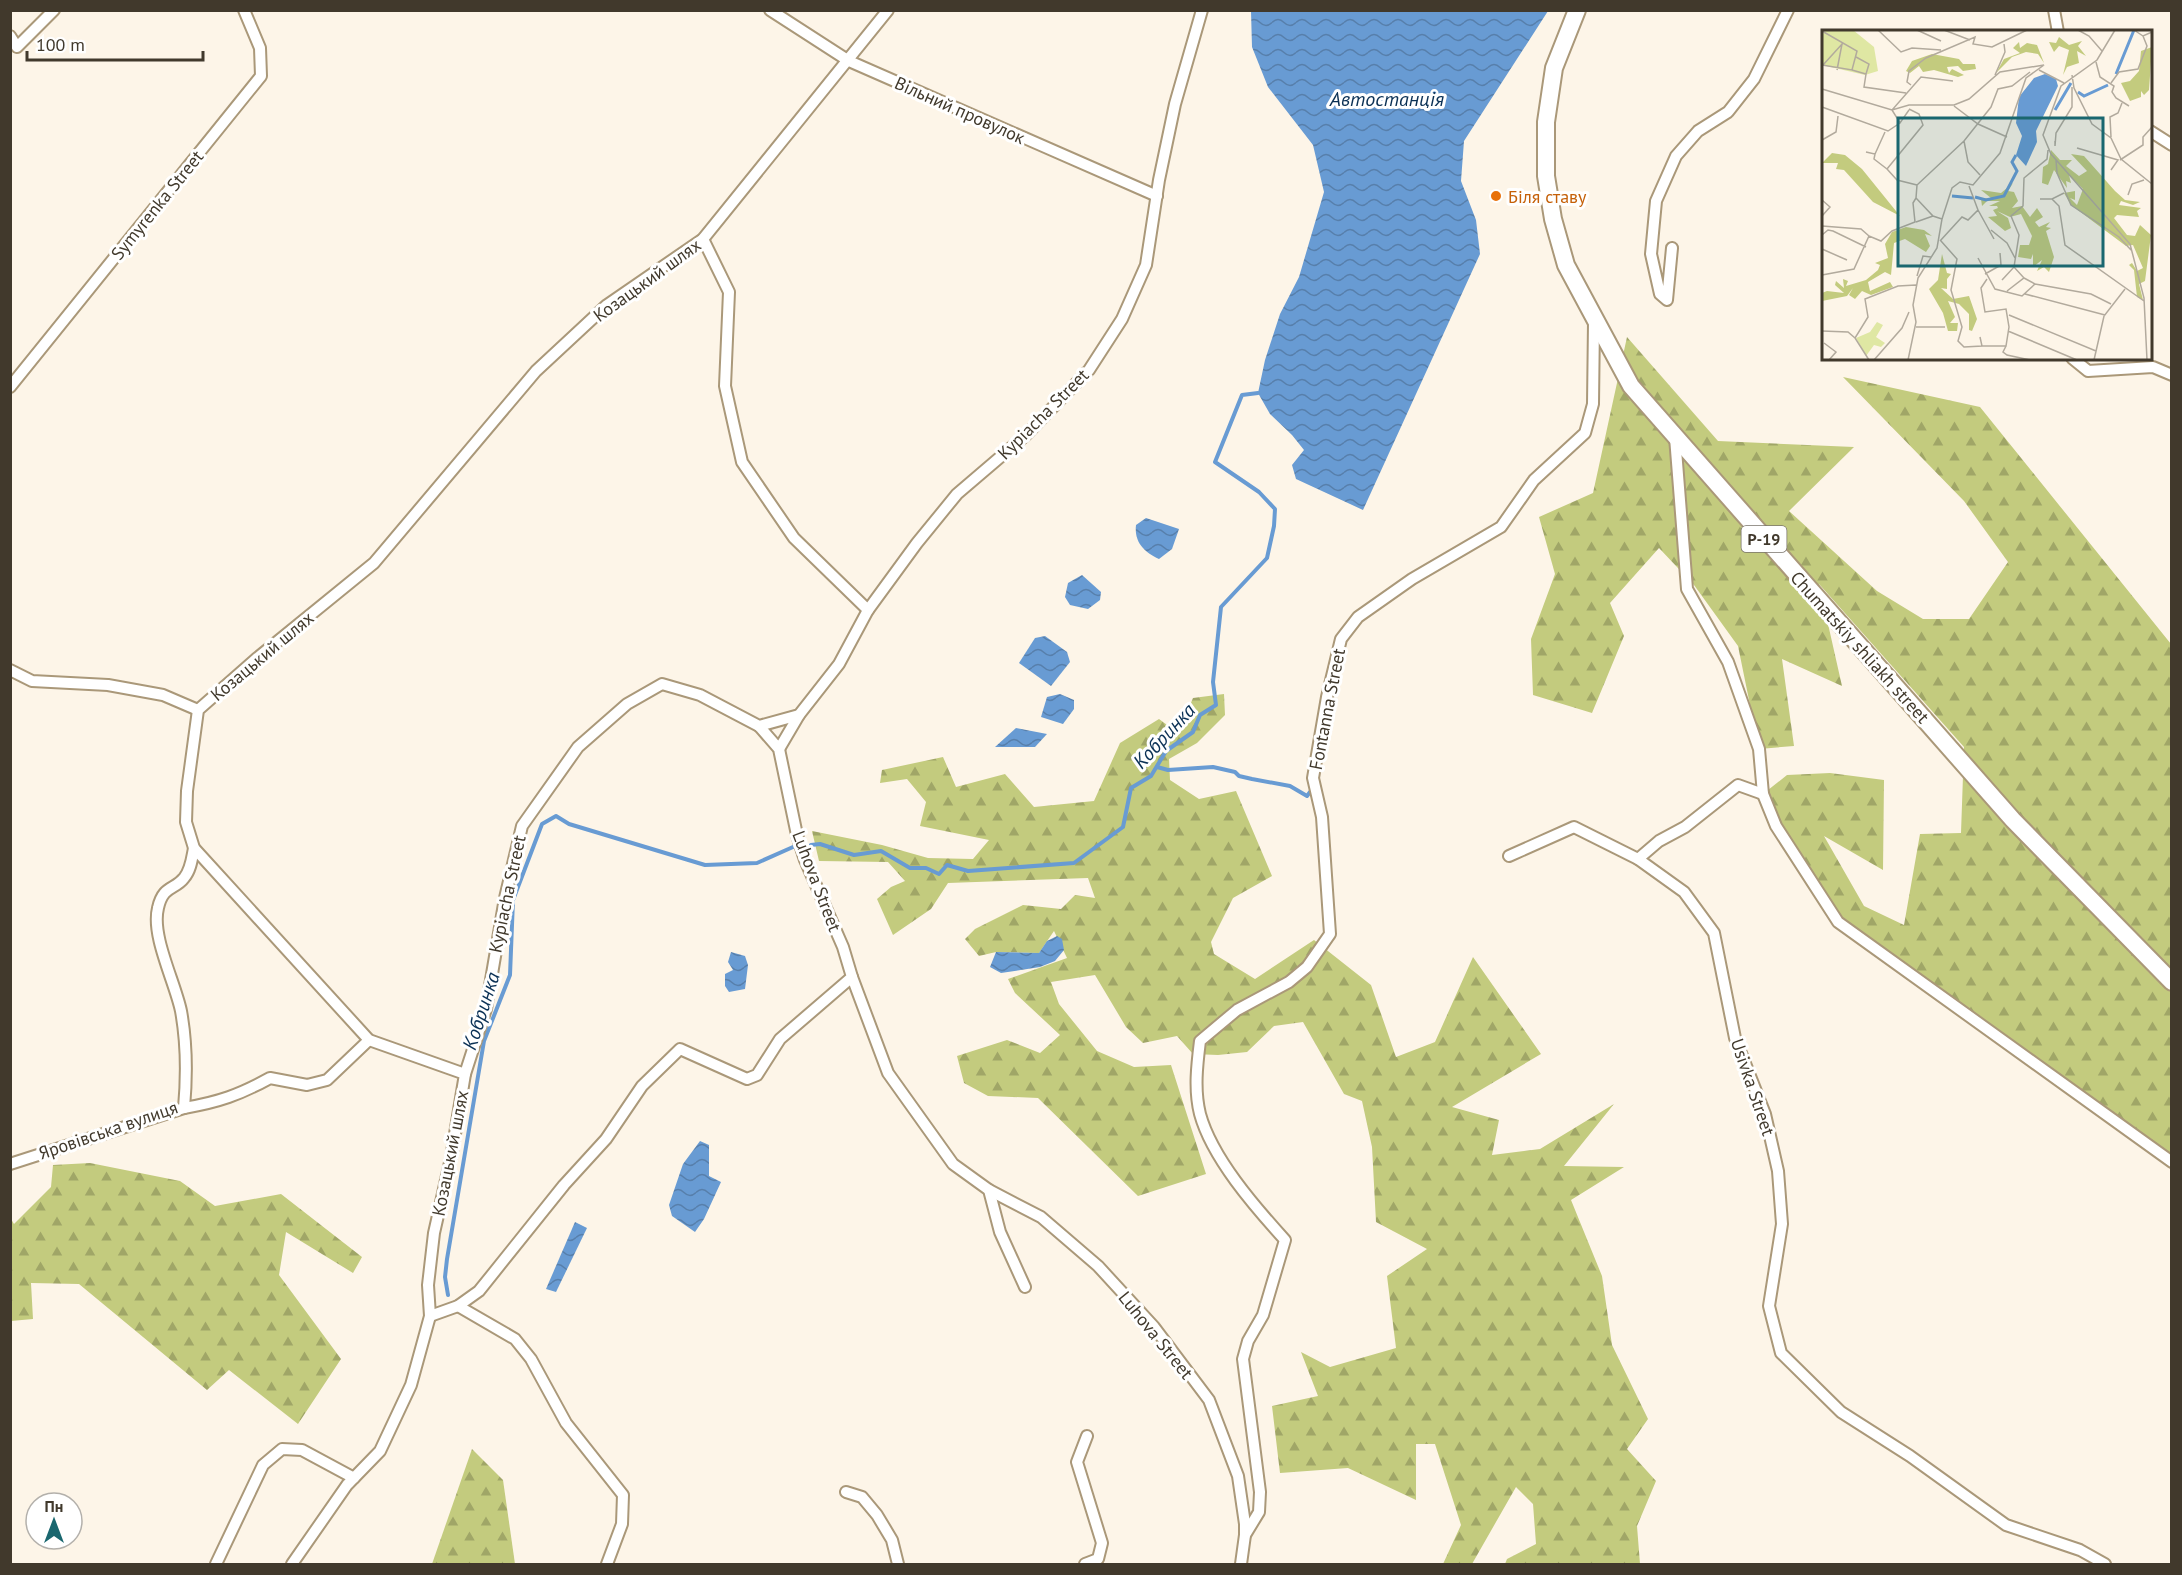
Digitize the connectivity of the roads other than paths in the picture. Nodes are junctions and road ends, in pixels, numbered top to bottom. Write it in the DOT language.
graph roads {
  1 [pos="54,10"];
  2 [pos="244,10"];
  3 [pos="770,10"];
  4 [pos="888,10"];
  5 [pos="1202,10"];
  6 [pos="1577,10"];
  7 [pos="1788,10"];
  8 [pos="2054,10"];
  9 [pos="2058,30"];
  10 [pos="10,36"];
  11 [pos="14,50"];
  12 [pos="849,60"];
  13 [pos="2152,132"];
  14 [pos="2172,145"];
  15 [pos="1157,196"];
  16 [pos="704,239"];
  17 [pos="1672,248"];
  18 [pos="1594,319"];
  19 [pos="2074,360"];
  20 [pos="2172,375"];
  21 [pos="10,387"];
  22 [pos="1675,437"];
  23 [pos="868,610"];
  24 [pos="10,670"];
  25 [pos="198,710"];
  26 [pos="799,715"];
  27 [pos="759,726"];
  28 [pos="779,749"];
  29 [pos="1763,794"];
  30 [pos="194,848"];
  31 [pos="1509,856"];
  32 [pos="1638,858"];
  33 [pos="852,977"];
  34 [pos="2172,982"];
  35 [pos="369,1040"];
  36 [pos="465,1074"];
  37 [pos="184,1108"];
  38 [pos="2172,1162"];
  39 [pos="10,1164"];
  40 [pos="1236,1178"];
  41 [pos="988,1190"];
  42 [pos="1025,1287"];
  43 [pos="458,1306"];
  44 [pos="430,1316"];
  45 [pos="1087,1436"];
  46 [pos="354,1478"];
  47 [pos="846,1492"];
  48 [pos="1245,1535"];
  49 [pos="216,1564"];
  50 [pos="292,1564"];
  51 [pos="607,1564"];
  52 [pos="898,1564"];
  53 [pos="1085,1564"];
  54 [pos="1241,1564"];
  55 [pos="2105,1564"];
  1 -- 11 [label="street"];
  2 -- 21 [label="street, Symyrenka Street"];
  3 -- 12 [label="street, Вільний провулок"];
  4 -- 12 [label="street, Козацький шлях"];
  5 -- 15 [label="street, Kypiacha Street"];
  6 -- 18 [label="main road, Chumatskiy shliakh street / Р-19"];
  7 -- 17 [label="street"];
  8 -- 9 [label="street"];
  10 -- 11 [label="street"];
  12 -- 15 [label="street, Вільний провулок"];
  12 -- 16 [label="street, Козацький шлях"];
  13 -- 14 [label="street"];
  15 -- 23 [label="street, Kypiacha Street"];
  16 -- 23 [label="street"];
  16 -- 25 [label="street, Козацький шлях"];
  18 -- 22 [label="main road, Chumatskiy shliakh street / Р-19"];
  18 -- 40 [label="street, Fontanna Street"];
  19 -- 20 [label="street"];
  22 -- 29 [label="street"];
  22 -- 34 [label="main road, Chumatskiy shliakh street / Р-19"];
  23 -- 26 [label="street, Kypiacha Street"];
  24 -- 25 [label="street"];
  25 -- 30 [label="street, Козацький шлях"];
  26 -- 27 [label="street"];
  26 -- 28 [label="street, Kypiacha Street"];
  27 -- 28 [label="street"];
  27 -- 36 [label="street, Kypiacha Street"];
  28 -- 33 [label="street, Luhova Street"];
  29 -- 32 [label="street"];
  29 -- 38 [label="street"];
  30 -- 35 [label="street, Козацький шлях"];
  30 -- 37 [label="street, Яровівська вулиця"];
  31 -- 32 [label="street, Usivka Street"];
  32 -- 55 [label="street, Usivka Street"];
  33 -- 41 [label="street, Luhova Street"];
  33 -- 43 [label="street"];
  35 -- 36 [label="street, Козацький шлях"];
  35 -- 37 [label="street"];
  36 -- 44 [label="street, Козацький шлях"];
  37 -- 39 [label="street, Яровівська вулиця"];
  40 -- 48 [label="street, Luhova Street"];
  41 -- 42 [label="street"];
  41 -- 48 [label="street, Luhova Street"];
  43 -- 44 [label="street"];
  43 -- 51 [label="street"];
  44 -- 46 [label="street, Козацький шлях"];
  45 -- 53 [label="street"];
  46 -- 49 [label="street"];
  46 -- 50 [label="street, Козацький шлях"];
  47 -- 52 [label="street"];
  48 -- 54 [label="street, Luhova Street"];
}
